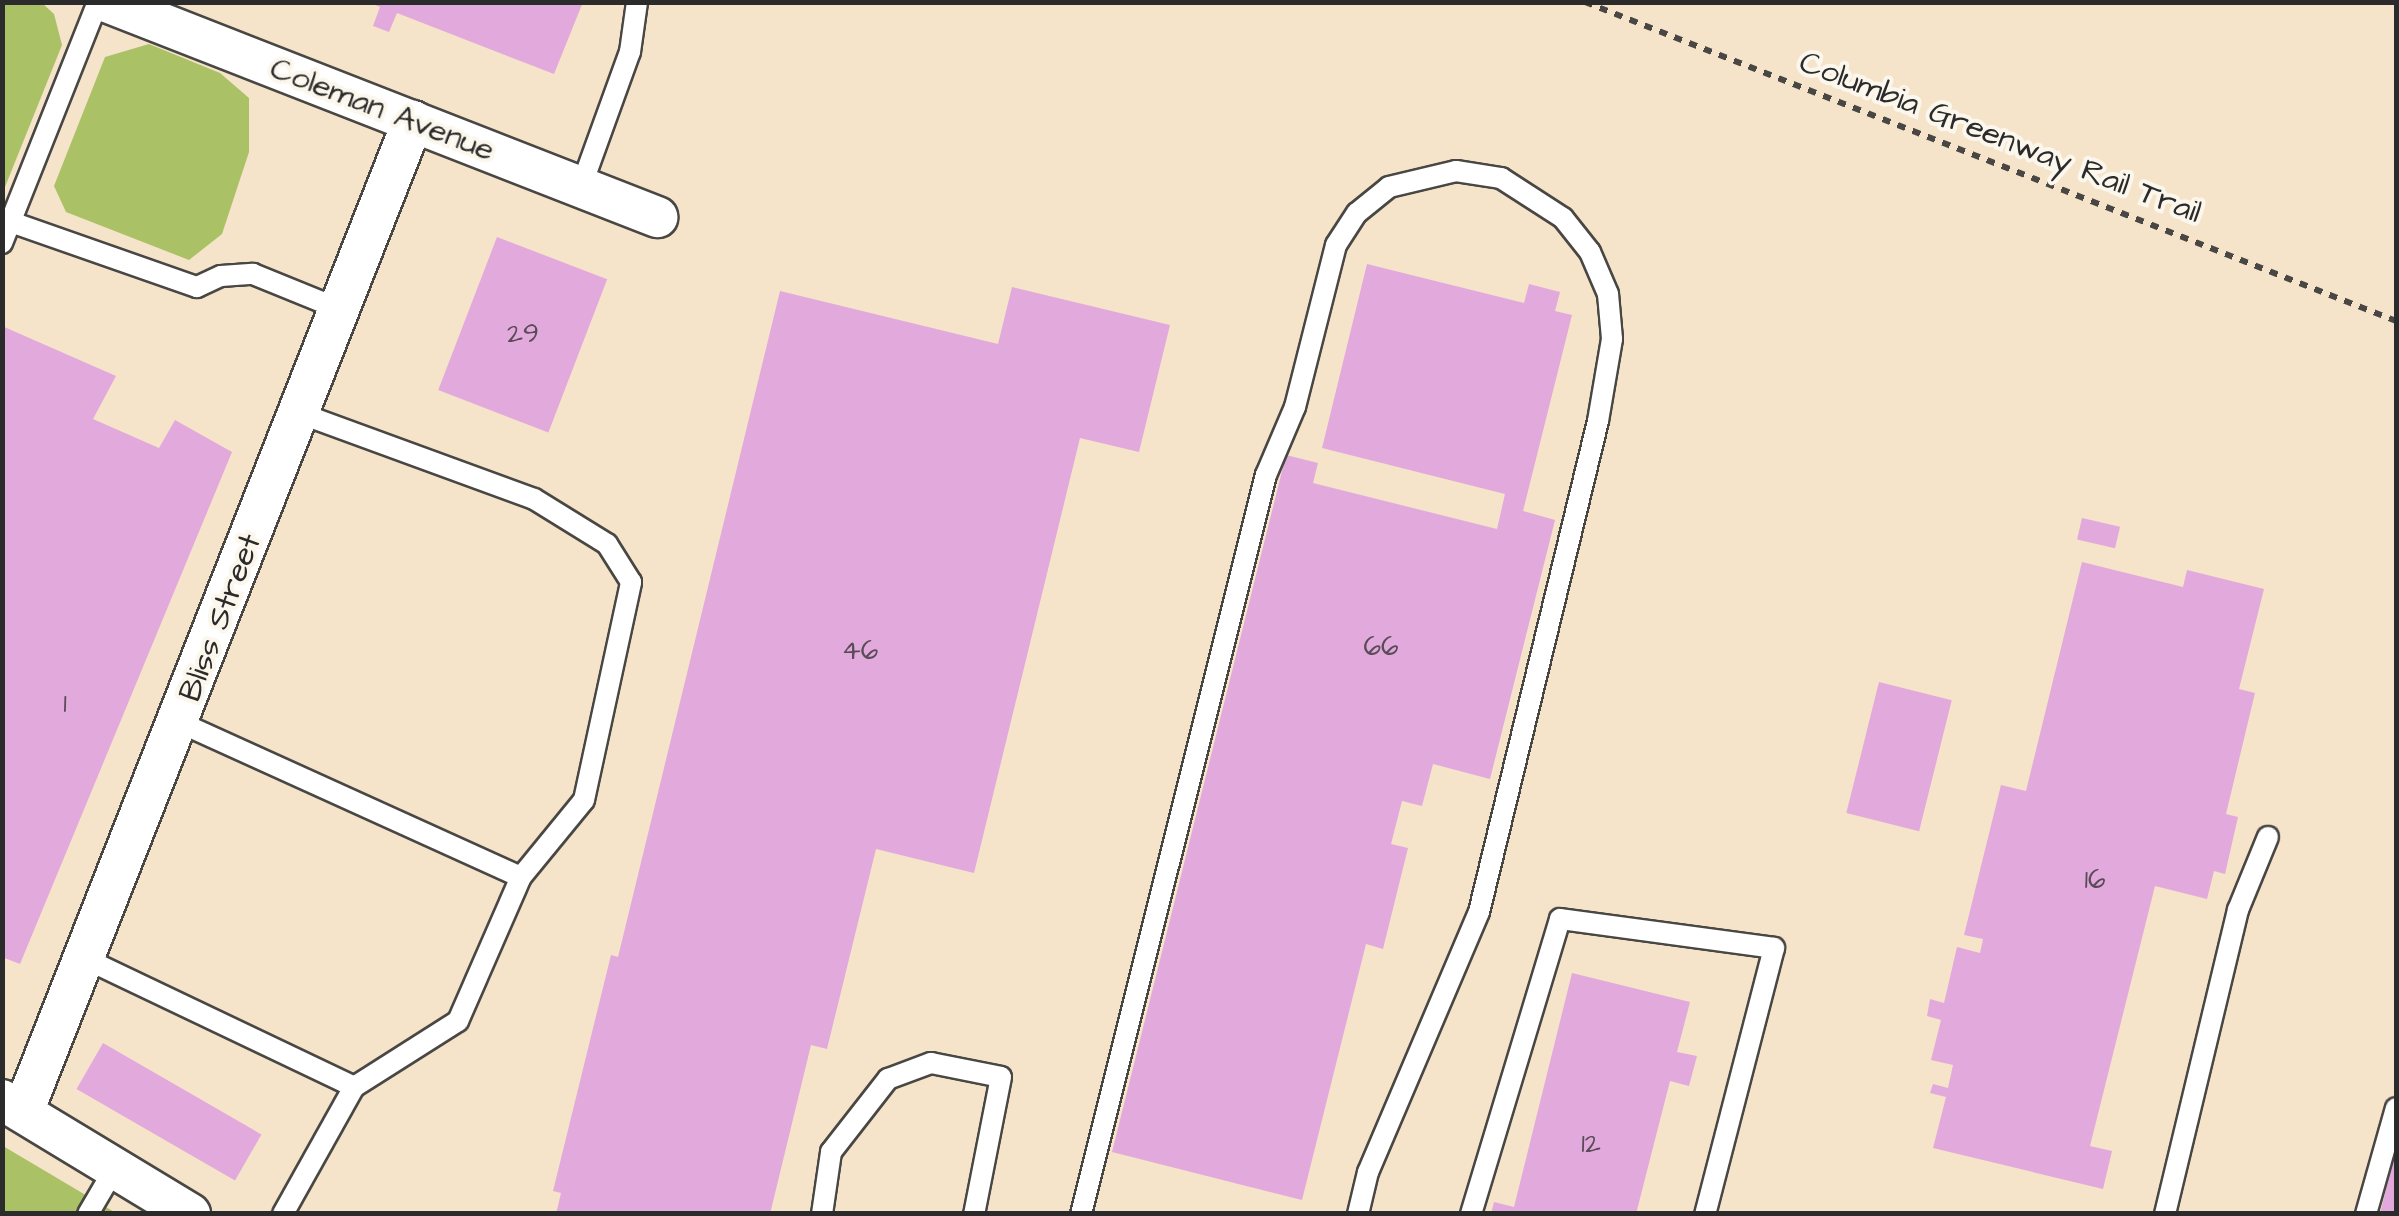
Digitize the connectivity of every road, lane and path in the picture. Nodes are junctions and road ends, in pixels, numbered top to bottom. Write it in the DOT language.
graph roads {
  1 [pos="98,2"];
  2 [pos="107,2"];
  3 [pos="637,2"];
  4 [pos="1585,2"];
  5 [pos="413,121"];
  6 [pos="582,187"];
  7 [pos="657,217"];
  8 [pos="11,222"];
  9 [pos="2,243"];
  10 [pos="340,310"];
  11 [pos="2396,321"];
  12 [pos="299,413"];
  13 [pos="182,723"];
  14 [pos="2268,837"];
  15 [pos="522,876"];
  16 [pos="84,958"];
  17 [pos="354,1087"];
  18 [pos="13,1106"];
  19 [pos="2396,1108"];
  20 [pos="115,1168"];
  21 [pos="88,1214"];
  22 [pos="190,1214"];
  23 [pos="283,1214"];
  24 [pos="822,1214"];
  25 [pos="974,1214"];
  26 [pos="1081,1214"];
  27 [pos="1358,1214"];
  28 [pos="1471,1214"];
  29 [pos="1705,1214"];
  30 [pos="2165,1214"];
  31 [pos="2366,1214"];
  1 -- 8 [label="lane"];
  2 -- 5 [label="street, Coleman Avenue"];
  3 -- 6 [label="lane"];
  4 -- 11 [label="path, Columbia Greenway Rail Trail"];
  5 -- 6 [label="street, Coleman Avenue"];
  5 -- 10 [label="street, Bliss Street"];
  6 -- 7 [label="street, Coleman Avenue"];
  8 -- 9 [label="lane"];
  8 -- 10 [label="lane"];
  10 -- 12 [label="street, Bliss Street"];
  12 -- 13 [label="street, Bliss Street"];
  12 -- 15 [label="lane"];
  13 -- 15 [label="lane"];
  13 -- 16 [label="street, Bliss Street"];
  14 -- 30 [label="lane"];
  15 -- 17 [label="lane"];
  16 -- 17 [label="lane"];
  16 -- 18 [label="street, Bliss Street"];
  17 -- 23 [label="lane"];
  18 -- 20 [label="street"];
  19 -- 31 [label="lane"];
  20 -- 21 [label="lane"];
  20 -- 22 [label="street"];
  24 -- 25 [label="lane"];
  26 -- 27 [label="lane"];
  28 -- 29 [label="lane"];
}
